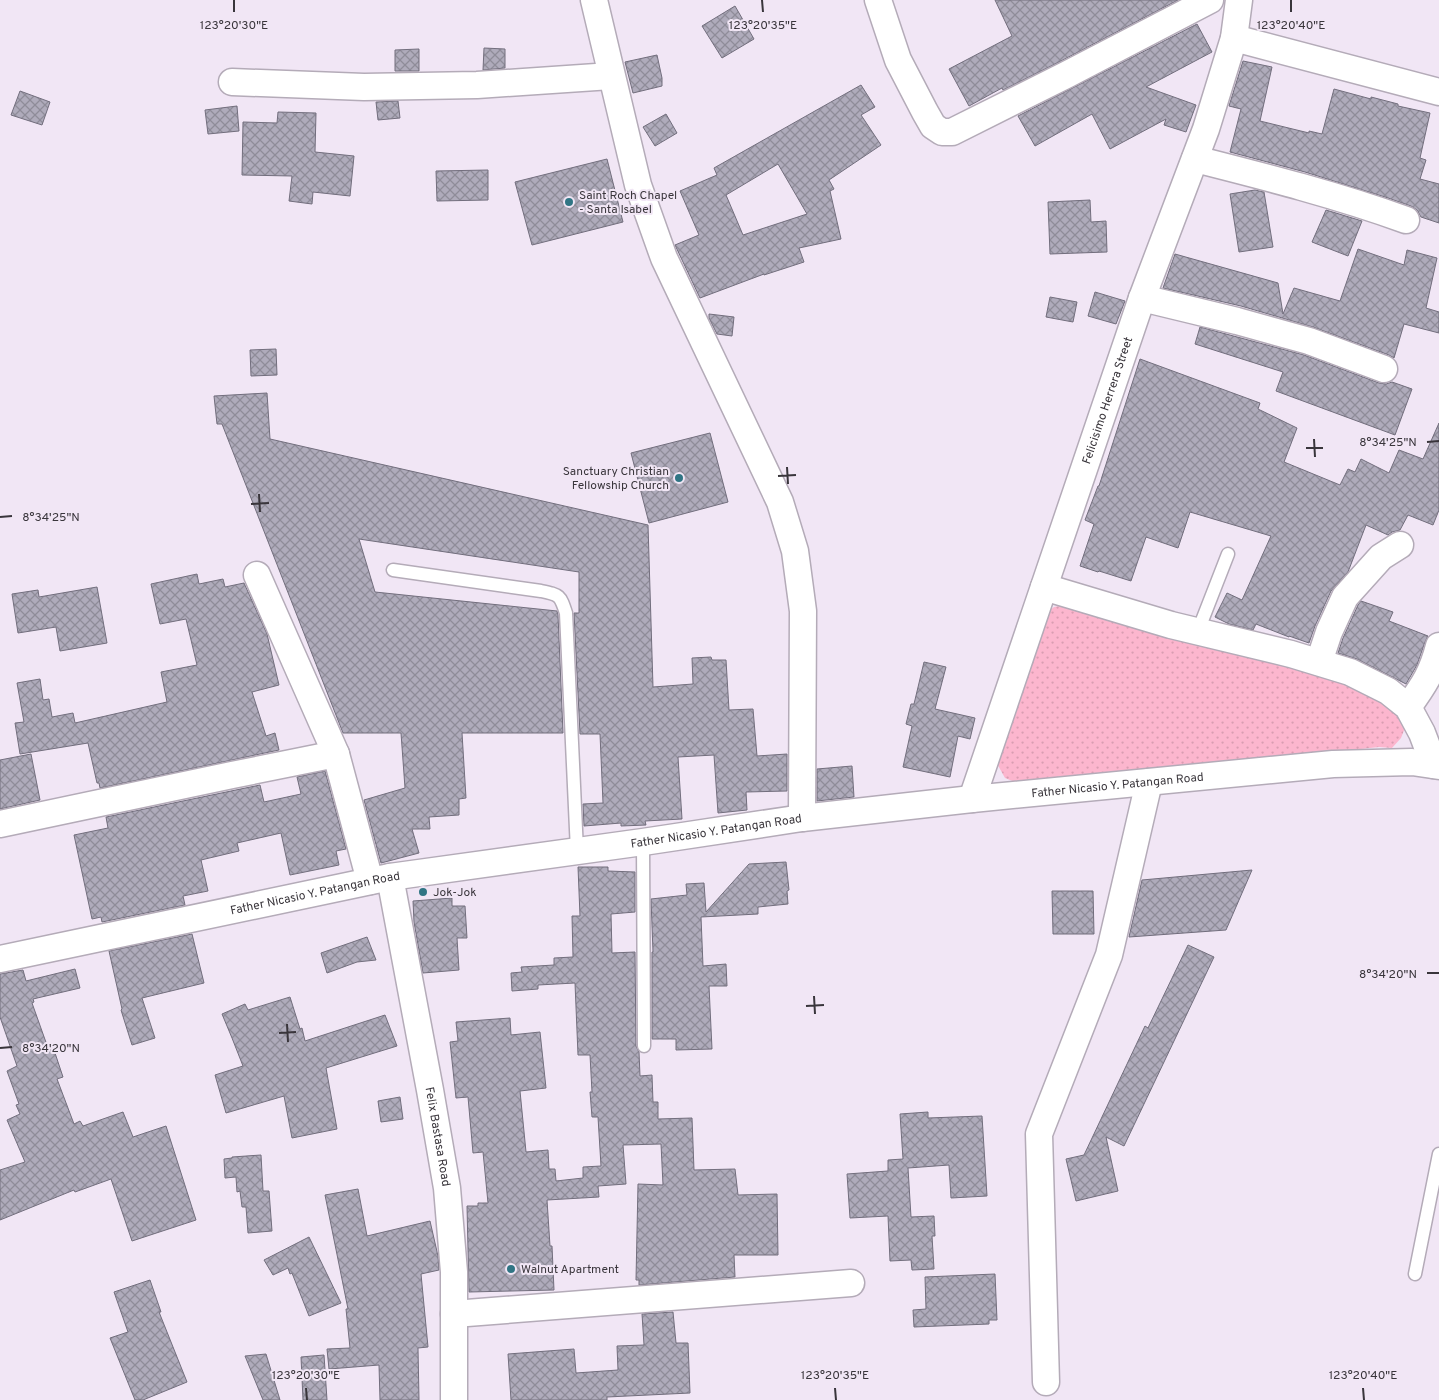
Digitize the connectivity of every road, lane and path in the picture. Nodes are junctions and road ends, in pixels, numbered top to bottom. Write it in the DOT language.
graph roads {
  1 [pos="594,0"];
  2 [pos="878,0"];
  3 [pos="1210,0"];
  4 [pos="1240,0"];
  5 [pos="1234,38"];
  6 [pos="611,76"];
  7 [pos="232,82"];
  8 [pos="1439,92"];
  9 [pos="1195,159"];
  10 [pos="1406,220"];
  11 [pos="1142,298"];
  12 [pos="1384,369"];
  13 [pos="1400,545"];
  14 [pos="1228,554"];
  15 [pos="392,570"];
  16 [pos="257,575"];
  17 [pos="1044,587"];
  18 [pos="1198,631"];
  19 [pos="1439,646"];
  20 [pos="1319,662"];
  21 [pos="1408,706"];
  22 [pos="336,754"];
  23 [pos="1436,766"];
  24 [pos="1149,782"];
  25 [pos="972,799"];
  26 [pos="802,818"];
  27 [pos="0,824"];
  28 [pos="643,842"];
  29 [pos="577,851"];
  30 [pos="380,879"];
  31 [pos="0,959"];
  32 [pos="644,1046"];
  33 [pos="1439,1154"];
  34 [pos="1415,1274"];
  35 [pos="851,1283"];
  36 [pos="454,1314"];
  37 [pos="1046,1382"];
  38 [pos="454,1400"];
  1 -- 6 [label="street"];
  2 -- 3 [label="street"];
  4 -- 5 [label="street, Felicisimo Herrera Street"];
  5 -- 8 [label="street"];
  5 -- 9 [label="street, Felicisimo Herrera Street"];
  6 -- 7 [label="street"];
  6 -- 26 [label="street"];
  9 -- 10 [label="street"];
  9 -- 11 [label="street, Felicisimo Herrera Street"];
  11 -- 12 [label="street"];
  11 -- 17 [label="street, Felicisimo Herrera Street"];
  13 -- 20 [label="street"];
  14 -- 18 [label="lane"];
  15 -- 29 [label="lane"];
  16 -- 22 [label="street, Felix Bastasa Road"];
  17 -- 18 [label="street"];
  17 -- 25 [label="street, Felicisimo Herrera Street"];
  18 -- 20 [label="street"];
  19 -- 21 [label="street"];
  20 -- 21 [label="street"];
  21 -- 23 [label="street"];
  22 -- 27 [label="street"];
  22 -- 30 [label="street, Felix Bastasa Road"];
  23 -- 24 [label="street, Father Nicasio Y. Patangan Road"];
  24 -- 25 [label="street, Father Nicasio Y. Patangan Road"];
  24 -- 37 [label="street"];
  25 -- 26 [label="street, Father Nicasio Y. Patangan Road"];
  26 -- 28 [label="street, Father Nicasio Y. Patangan Road"];
  28 -- 29 [label="street, Father Nicasio Y. Patangan Road"];
  28 -- 32 [label="lane"];
  29 -- 30 [label="street, Father Nicasio Y. Patangan Road"];
  30 -- 31 [label="street, Father Nicasio Y. Patangan Road"];
  30 -- 36 [label="street, Felix Bastasa Road"];
  33 -- 34 [label="lane"];
  35 -- 36 [label="street"];
  36 -- 38 [label="street, Felix Bastasa Road"];
}
